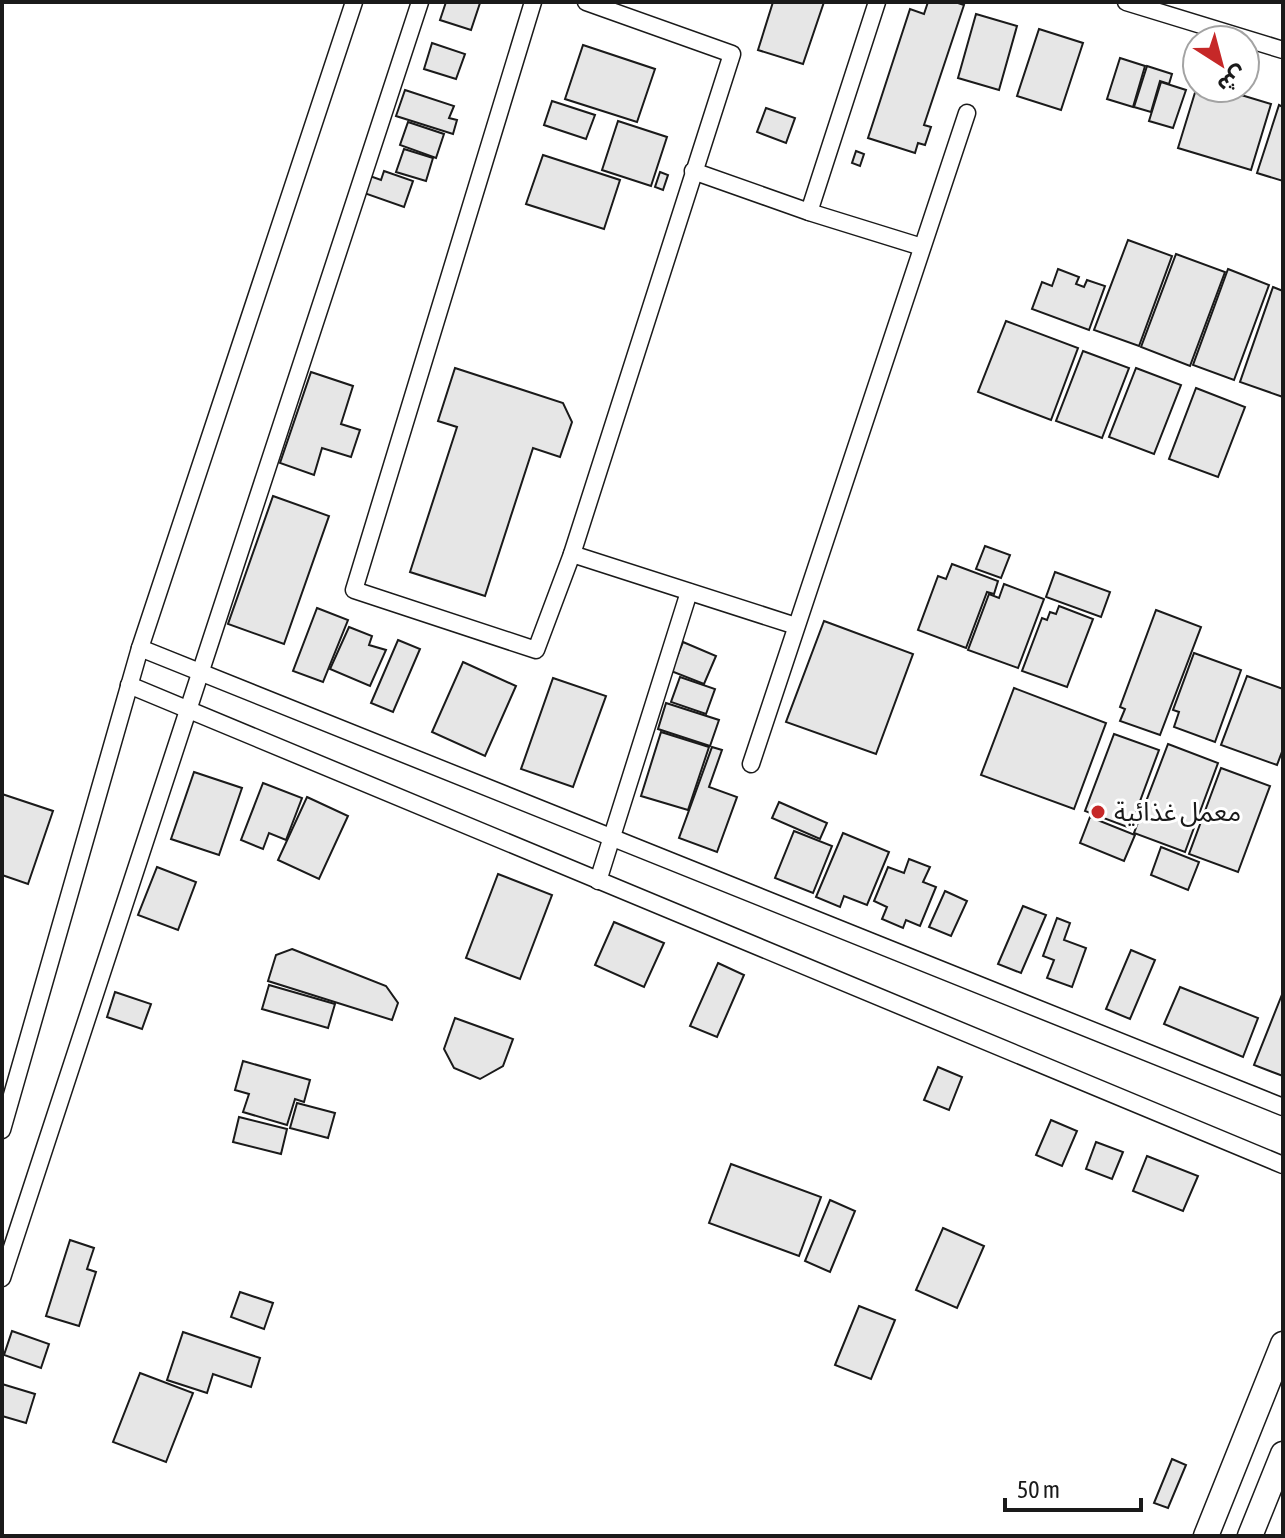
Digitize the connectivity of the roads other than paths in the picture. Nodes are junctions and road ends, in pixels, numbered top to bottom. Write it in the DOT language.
graph roads {
  1 [pos="354,2"];
  2 [pos="420,2"];
  3 [pos="533,2"];
  4 [pos="586,2"];
  5 [pos="877,2"];
  6 [pos="1126,2"];
  7 [pos="1283,50"];
  8 [pos="967,113"];
  9 [pos="693,171"];
  10 [pos="809,212"];
  11 [pos="922,247"];
  12 [pos="572,554"];
  13 [pos="689,592"];
  14 [pos="796,626"];
  15 [pos="140,648"];
  16 [pos="201,671"];
  17 [pos="129,685"];
  18 [pos="188,711"];
  19 [pos="751,764"];
  20 [pos="612,836"];
  21 [pos="598,881"];
  22 [pos="1283,1107"];
  23 [pos="2,1130"];
  24 [pos="1283,1165"];
  25 [pos="2,1278"];
  26 [pos="1283,1344"];
  27 [pos="1283,1454"];
  28 [pos="1206,1536"];
  29 [pos="1250,1536"];
  1 -- 15 [label="street"];
  2 -- 16 [label="street"];
  3 -- 12 [label="street"];
  4 -- 9 [label="street"];
  5 -- 10 [label="street"];
  6 -- 7 [label="street"];
  8 -- 11 [label="street"];
  9 -- 10 [label="street"];
  9 -- 12 [label="street"];
  10 -- 11 [label="street"];
  11 -- 14 [label="street"];
  12 -- 13 [label="street"];
  13 -- 14 [label="street"];
  13 -- 20 [label="street"];
  14 -- 19 [label="street"];
  15 -- 16 [label="street"];
  15 -- 17 [label="street"];
  16 -- 18 [label="street"];
  16 -- 20 [label="street"];
  17 -- 18 [label="street"];
  17 -- 23 [label="street"];
  18 -- 21 [label="street"];
  18 -- 25 [label="street"];
  20 -- 21 [label="street"];
  20 -- 22 [label="street"];
  21 -- 24 [label="street"];
  26 -- 28 [label="street"];
  27 -- 29 [label="street"];
}
